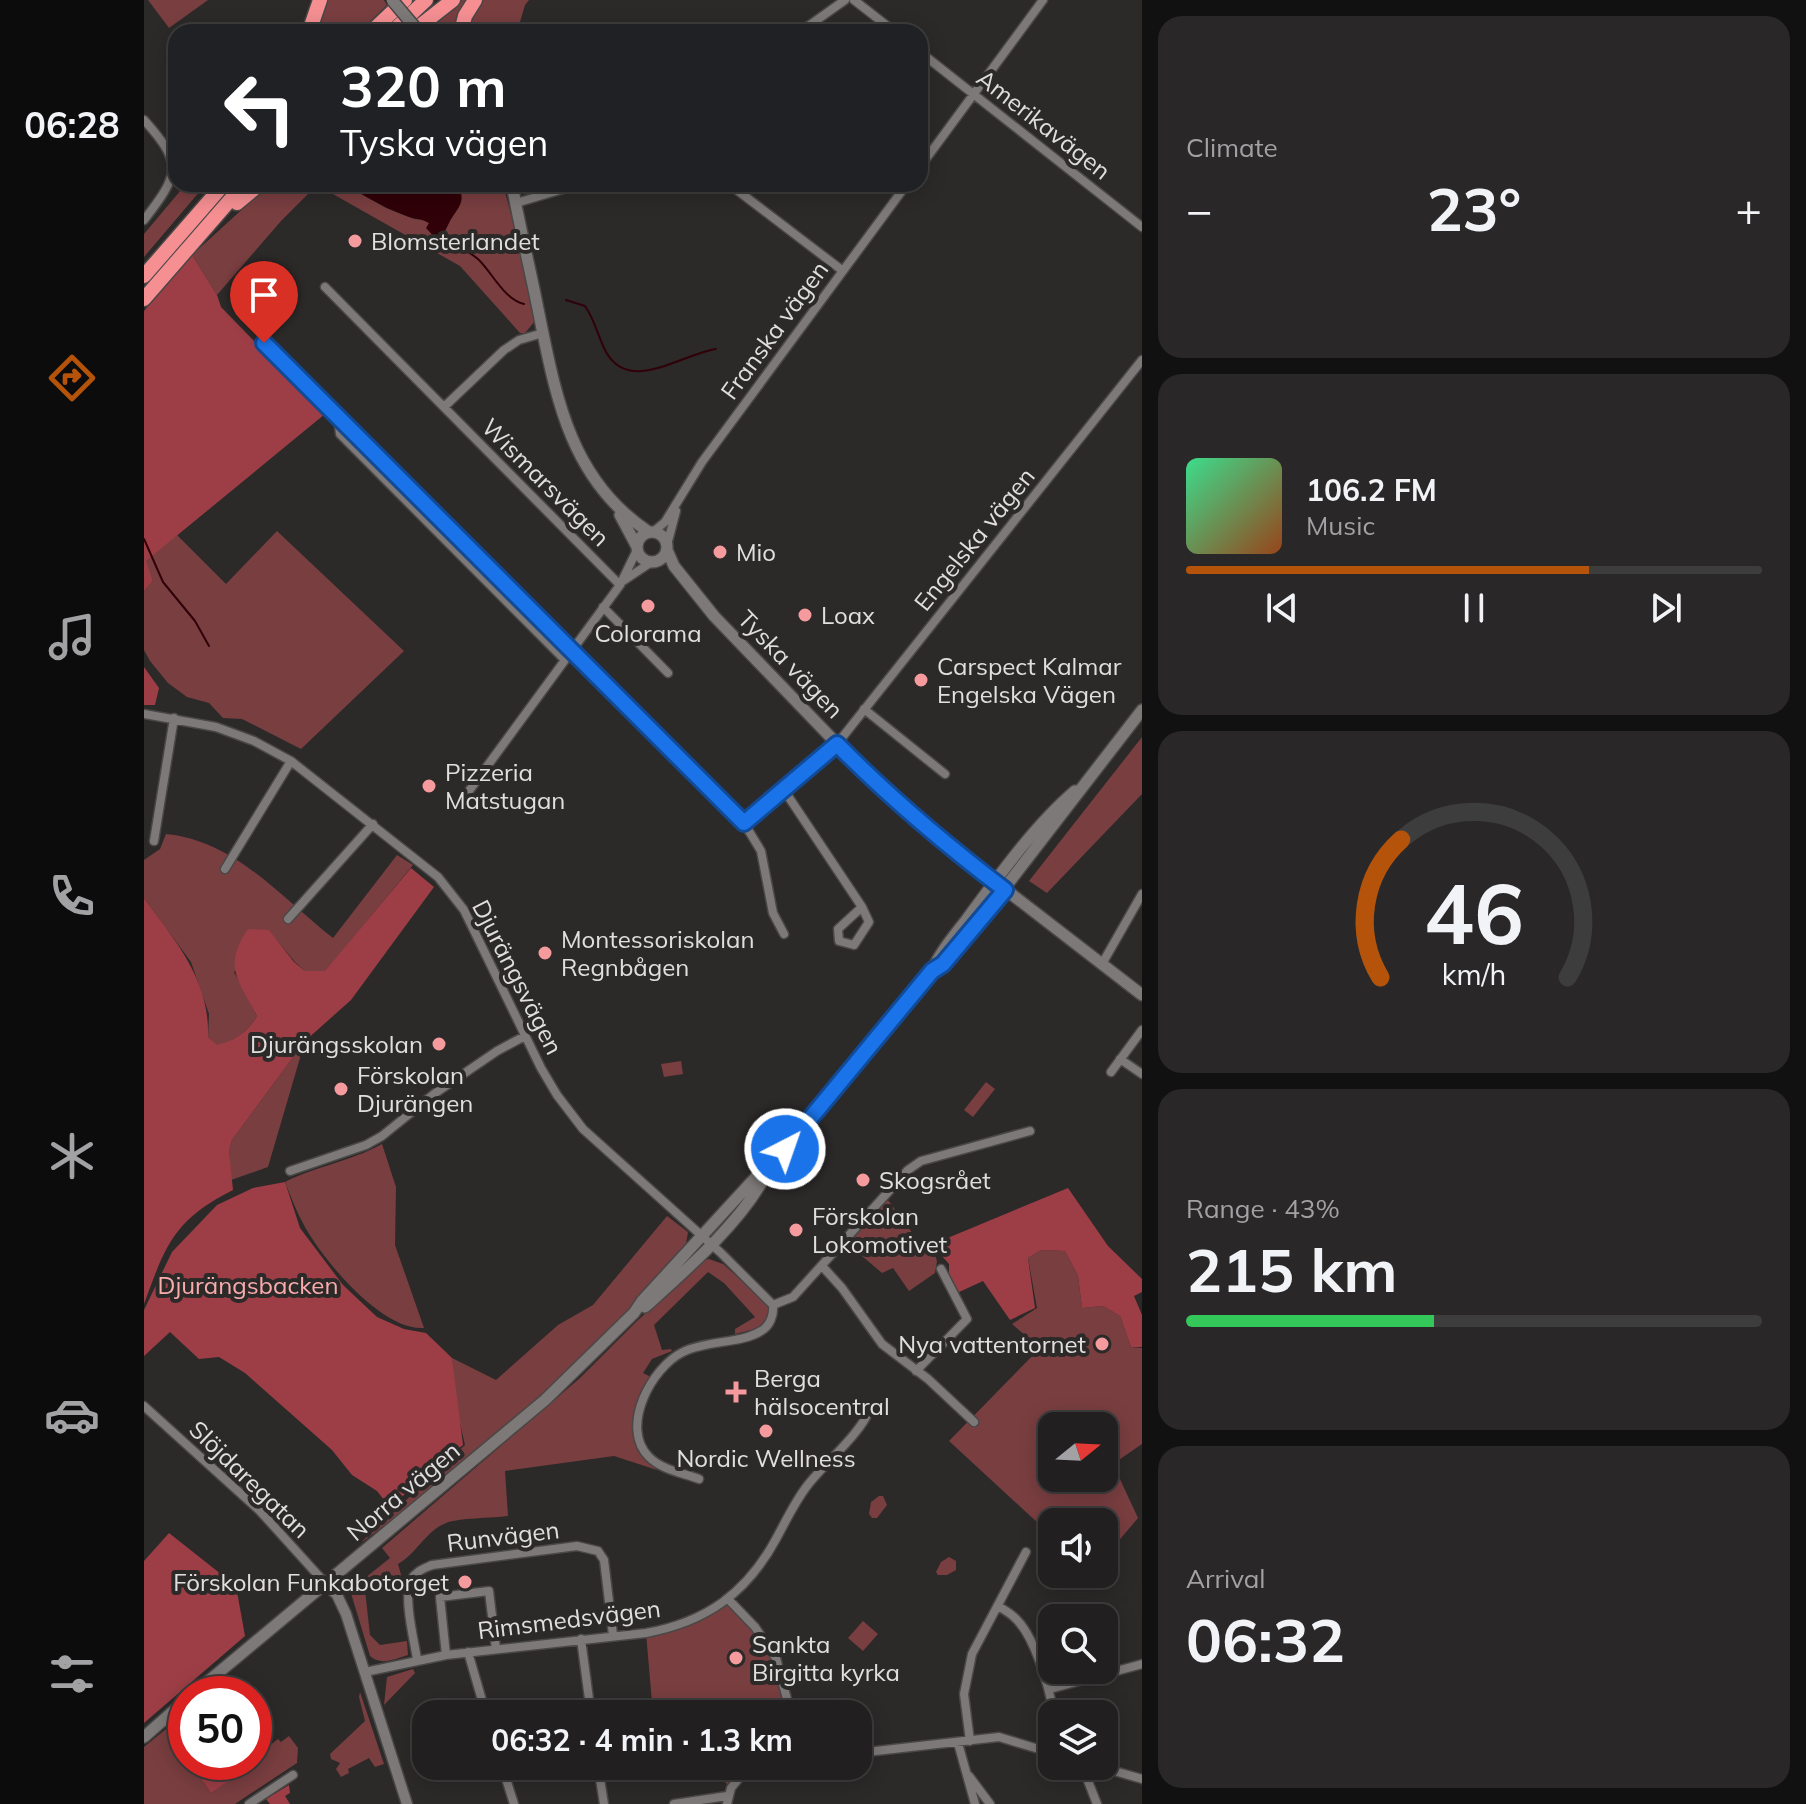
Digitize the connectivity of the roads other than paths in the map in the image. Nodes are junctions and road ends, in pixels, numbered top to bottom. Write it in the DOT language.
graph roads {
  1 [pos="392,0"];
  2 [pos="405,0"];
  3 [pos="426,0"];
  4 [pos="453,0"];
  5 [pos="475,0"];
  6 [pos="845,0"];
  7 [pos="854,0"];
  8 [pos="1043,0"];
  9 [pos="319,1"];
  10 [pos="312,24"];
  11 [pos="380,24"];
  12 [pos="400,24"];
  13 [pos="412,24"];
  14 [pos="422,24"];
  15 [pos="463,24"];
  16 [pos="811,24"];
  17 [pos="885,24"];
  18 [pos="928,58"];
  19 [pos="974,95"];
  20 [pos="144,120"];
  21 [pos="168,151"];
  22 [pos="928,156"];
  23 [pos="168,186"];
  24 [pos="211,192"];
  25 [pos="217,192"];
  26 [pos="237,192"];
  27 [pos="251,192"];
  28 [pos="513,192"];
  29 [pos="739,192"];
  30 [pos="901,192"];
  31 [pos="144,220"];
  32 [pos="1142,227"];
  33 [pos="179,234"];
  34 [pos="184,252"];
  35 [pos="843,271"];
  36 [pos="144,276"];
  37 [pos="325,287"];
  38 [pos="144,299"];
  39 [pos="543,333"];
  40 [pos="264,343"];
  41 [pos="1142,360"];
  42 [pos="444,407"];
  43 [pos="338,416"];
  44 [pos="679,503"];
  45 [pos="613,504"];
  46 [pos="651,532"];
  47 [pos="667,547"];
  48 [pos="637,548"];
  49 [pos="652,562"];
  50 [pos="621,583"];
  51 [pos="693,592"];
  52 [pos="603,607"];
  53 [pos="572,650"];
  54 [pos="565,660"];
  55 [pos="668,673"];
  56 [pos="864,709"];
  57 [pos="1142,710"];
  58 [pos="144,714"];
  59 [pos="174,718"];
  60 [pos="837,744"];
  61 [pos="291,761"];
  62 [pos="945,774"];
  63 [pos="784,790"];
  64 [pos="466,795"];
  65 [pos="744,823"];
  66 [pos="373,824"];
  67 [pos="154,841"];
  68 [pos="225,869"];
  69 [pos="1000,886"];
  70 [pos="1142,894"];
  71 [pos="862,907"];
  72 [pos="288,919"];
  73 [pos="784,934"];
  74 [pos="1102,964"];
  75 [pos="1142,995"];
  76 [pos="1142,1030"];
  77 [pos="525,1036"];
  78 [pos="1120,1059"];
  79 [pos="1111,1072"];
  80 [pos="1142,1074"];
  81 [pos="1030,1131"];
  82 [pos="290,1171"];
  83 [pos="707,1240"];
  84 [pos="822,1266"];
  85 [pos="941,1269"];
  86 [pos="773,1305"];
  87 [pos="916,1371"];
  88 [pos="144,1406"];
  89 [pos="869,1411"];
  90 [pos="974,1422"];
  91 [pos="699,1479"];
  92 [pos="1026,1552"];
  93 [pos="326,1584"];
  94 [pos="729,1600"];
  95 [pos="998,1606"];
  96 [pos="613,1635"];
  97 [pos="581,1639"];
  98 [pos="496,1649"];
  99 [pos="468,1652"];
  100 [pos="446,1655"];
  101 [pos="417,1659"];
  102 [pos="1142,1664"];
  103 [pos="365,1672"];
  104 [pos="215,1676"];
  105 [pos="1050,1689"];
  106 [pos="482,1700"];
  107 [pos="589,1700"];
  108 [pos="787,1700"];
  109 [pos="1052,1700"];
  110 [pos="168,1716"];
  111 [pos="144,1737"];
  112 [pos="970,1741"];
  113 [pos="958,1743"];
  114 [pos="1038,1749"];
  115 [pos="872,1752"];
  116 [pos="966,1772"];
  117 [pos="1118,1772"];
  118 [pos="293,1775"];
  119 [pos="1142,1779"];
  120 [pos="506,1780"];
  121 [pos="600,1780"];
  122 [pos="737,1780"];
  123 [pos="1088,1780"];
  124 [pos="727,1800"];
  125 [pos="249,1804"];
  126 [pos="407,1804"];
  127 [pos="514,1804"];
  128 [pos="604,1804"];
  129 [pos="674,1804"];
  130 [pos="975,1804"];
  131 [pos="990,1804"];
  132 [pos="1097,1804"];
  1 -- 13 [label="main road, bridge"];
  2 -- 11 [label="highway"];
  3 -- 12 [label="highway"];
  4 -- 14 [label="highway"];
  5 -- 15 [label="highway"];
  6 -- 16 [label="street"];
  7 -- 17 [label="street"];
  8 -- 19 [label="street"];
  9 -- 10 [label="highway"];
  18 -- 19 [label="street, Amerikavägen"];
  19 -- 22 [label="street"];
  19 -- 32 [label="street, Amerikavägen"];
  20 -- 21 [label="street"];
  23 -- 31 [label="street"];
  24 -- 33 [label="highway"];
  25 -- 33 [label="highway"];
  26 -- 34 [label="highway"];
  27 -- 34 [label="highway"];
  28 -- 39 [label="main road"];
  29 -- 35 [label="street"];
  30 -- 35 [label="street, Franska vägen"];
  33 -- 36 [label="highway"];
  34 -- 38 [label="highway"];
  35 -- 44 [label="street, Franska vägen"];
  37 -- 42 [label="street, Wismarsvägen"];
  39 -- 42 [label="street"];
  39 -- 45 [label="main road"];
  40 -- 43 [label="street"];
  41 -- 56 [label="street, Engelska vägen"];
  42 -- 50 [label="street, Wismarsvägen"];
  43 -- 53 [label="street"];
  43 -- 54 [label="street"];
  44 -- 46 [label="street, Franska vägen"];
  44 -- 47 [label="street, Franska vägen"];
  45 -- 46 [label="main road"];
  45 -- 48 [label="main road"];
  46 -- 47 [label="main road"];
  46 -- 48 [label="main road"];
  47 -- 49 [label="main road"];
  47 -- 51 [label="main road, Tyska vägen"];
  48 -- 49 [label="main road"];
  48 -- 50 [label="street"];
  49 -- 50 [label="street"];
  49 -- 51 [label="main road, Tyska vägen"];
  50 -- 52 [label="street"];
  51 -- 60 [label="main road, Tyska vägen"];
  52 -- 53 [label="street"];
  52 -- 55 [label="street"];
  53 -- 54 [label="street"];
  53 -- 65 [label="street"];
  54 -- 64 [label="street"];
  56 -- 60 [label="street, Engelska vägen"];
  56 -- 62 [label="street"];
  57 -- 69 [label="main road, Norra vägen"];
  58 -- 59 [label="street, Djurängsvägen"];
  59 -- 61 [label="street, Djurängsvägen"];
  59 -- 67 [label="street"];
  60 -- 63 [label="street, Engelska vägen"];
  60 -- 69 [label="main road, Tyska vägen"];
  61 -- 66 [label="street, Djurängsvägen"];
  61 -- 68 [label="street"];
  63 -- 65 [label="street, Engelska vägen"];
  63 -- 71 [label="street"];
  65 -- 73 [label="street"];
  66 -- 72 [label="street"];
  66 -- 77 [label="street, Djurängsvägen"];
  69 -- 74 [label="main road, Tyska vägen"];
  69 -- 83 [label="main road, Norra vägen"];
  70 -- 74 [label="street"];
  71 -- 71 [label="street"];
  74 -- 75 [label="main road, Tyska vägen"];
  76 -- 78 [label="street"];
  77 -- 82 [label="street"];
  77 -- 83 [label="street, Djurängsvägen"];
  78 -- 79 [label="street"];
  78 -- 80 [label="street"];
  81 -- 84 [label="street"];
  83 -- 86 [label="street, Djurängsvägen"];
  83 -- 93 [label="main road, Norra vägen"];
  84 -- 86 [label="street"];
  84 -- 87 [label="street"];
  85 -- 87 [label="street"];
  86 -- 91 [label="street"];
  87 -- 90 [label="street"];
  88 -- 93 [label="street, Slöjdaregatan"];
  89 -- 94 [label="street, Rimsmedsvägen"];
  92 -- 95 [label="street"];
  93 -- 103 [label="street"];
  93 -- 104 [label="main road, Norra vägen"];
  94 -- 96 [label="street, Rimsmedsvägen"];
  94 -- 108 [label="street"];
  95 -- 105 [label="street"];
  95 -- 112 [label="street"];
  96 -- 97 [label="street, Rimsmedsvägen"];
  96 -- 101 [label="street, Runvägen"];
  97 -- 98 [label="street, Rimsmedsvägen"];
  97 -- 107 [label="street"];
  98 -- 99 [label="street, Rimsmedsvägen"];
  98 -- 100 [label="street"];
  99 -- 100 [label="street, Rimsmedsvägen"];
  99 -- 106 [label="street"];
  100 -- 101 [label="street, Rimsmedsvägen"];
  101 -- 103 [label="street, Rimsmedsvägen"];
  102 -- 105 [label="street"];
  103 -- 126 [label="street"];
  105 -- 109 [label="street"];
  110 -- 111 [label="main road"];
  112 -- 113 [label="street"];
  112 -- 114 [label="street"];
  113 -- 115 [label="street"];
  113 -- 116 [label="street"];
  116 -- 130 [label="street"];
  116 -- 131 [label="street"];
  117 -- 119 [label="street"];
  118 -- 125 [label="street"];
  120 -- 127 [label="street"];
  121 -- 128 [label="street"];
  122 -- 124 [label="street"];
  123 -- 132 [label="street"];
  124 -- 129 [label="street"];
}
